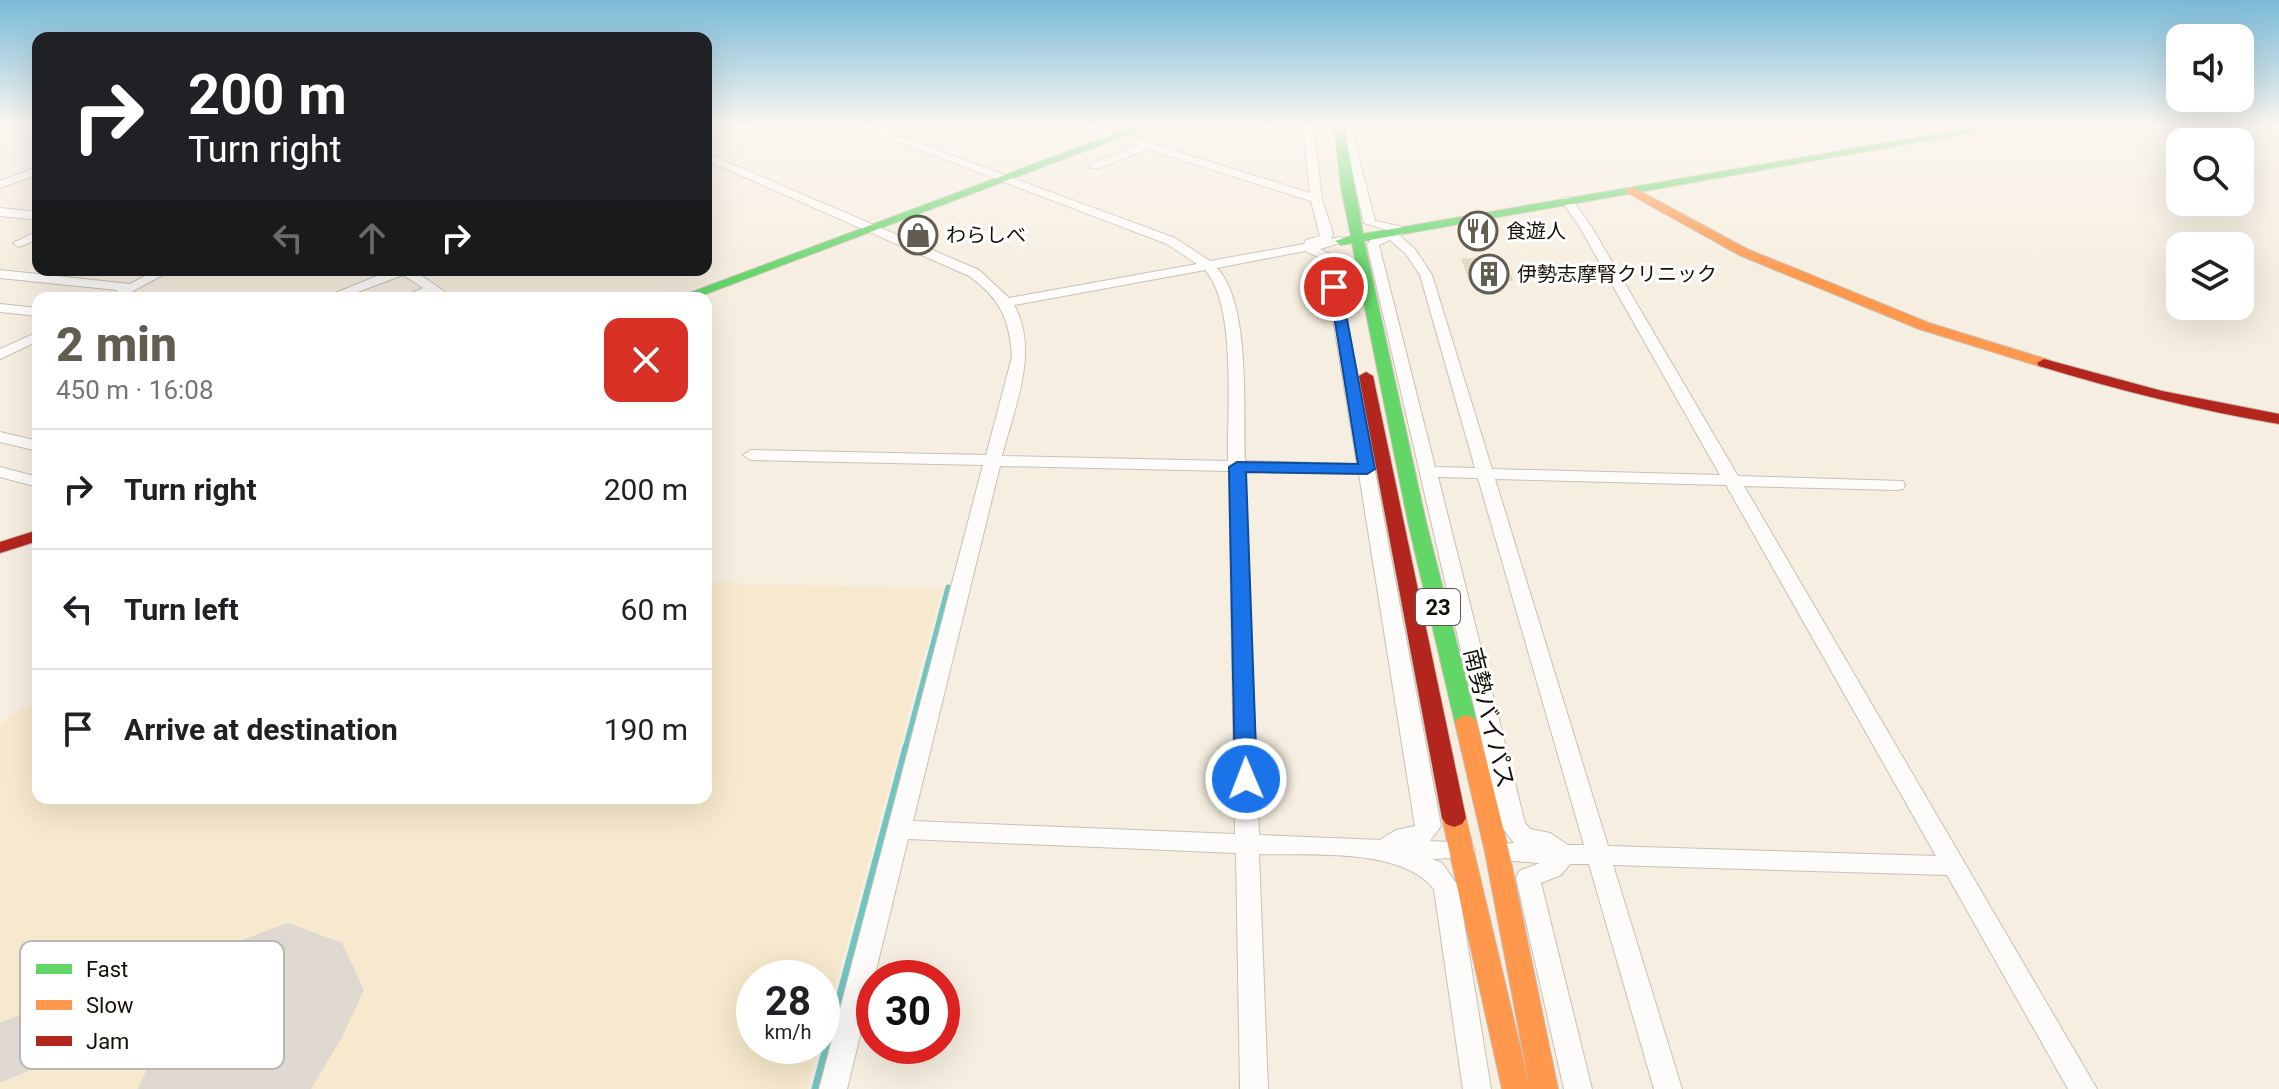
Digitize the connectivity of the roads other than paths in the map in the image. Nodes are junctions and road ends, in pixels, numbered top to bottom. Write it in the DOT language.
graph roads {
  1 [pos="28,174"];
  2 [pos="744,174"];
  3 [pos="991,174"];
  4 [pos="1013,174"];
  5 [pos="1235,174"];
  6 [pos="1315,174"];
  7 [pos="1326,174"];
  8 [pos="1344,174"];
  9 [pos="1358,174"];
  10 [pos="1724,174"];
  11 [pos="1002,178"];
  12 [pos="0,185"];
  13 [pos="1630,190"];
  14 [pos="1316,199"];
  15 [pos="1567,200"];
  16 [pos="0,212"];
  17 [pos="32,215"];
  18 [pos="870,228"];
  19 [pos="1397,234"];
  20 [pos="32,238"];
  21 [pos="1350,240"];
  22 [pos="19,243"];
  23 [pos="1308,248"];
  24 [pos="1209,267"];
  25 [pos="0,274"];
  26 [pos="155,276"];
  27 [pos="388,276"];
  28 [pos="413,276"];
  29 [pos="132,288"];
  30 [pos="432,289"];
  31 [pos="124,292"];
  32 [pos="345,292"];
  33 [pos="423,292"];
  34 [pos="437,292"];
  35 [pos="699,292"];
  36 [pos="1007,302"];
  37 [pos="0,308"];
  38 [pos="32,311"];
  39 [pos="32,339"];
  40 [pos="0,355"];
  41 [pos="2279,419"];
  42 [pos="32,435"];
  43 [pos="0,437"];
  44 [pos="20,442"];
  45 [pos="32,445"];
  46 [pos="751,455"];
  47 [pos="993,461"];
  48 [pos="1237,467"];
  49 [pos="1367,469"];
  50 [pos="0,472"];
  51 [pos="1429,472"];
  52 [pos="1486,473"];
  53 [pos="32,480"];
  54 [pos="1734,481"];
  55 [pos="1897,485"];
  56 [pos="32,537"];
  57 [pos="3,544"];
  58 [pos="898,829"];
  59 [pos="1248,842"];
  60 [pos="1459,849"];
  61 [pos="1384,850"];
  62 [pos="1497,852"];
  63 [pos="1564,854"];
  64 [pos="1597,856"];
  65 [pos="1955,866"];
  66 [pos="833,1089"];
  67 [pos="1254,1089"];
  68 [pos="1477,1089"];
  69 [pos="1516,1089"];
  70 [pos="1544,1089"];
  71 [pos="1578,1089"];
  72 [pos="1668,1089"];
  73 [pos="2083,1089"];
  1 -- 12 [label="street"];
  2 -- 18 [label="street"];
  3 -- 11 [label="street"];
  4 -- 11 [label="main road"];
  5 -- 14 [label="street"];
  6 -- 14 [label="street"];
  7 -- 21 [label="main road, 南勢バイパス / 23"];
  8 -- 21 [label="main road, 南勢バイパス / 23"];
  9 -- 19 [label="street"];
  10 -- 13 [label="main road"];
  11 -- 18 [label="main road"];
  11 -- 24 [label="street"];
  13 -- 15 [label="main road"];
  13 -- 41 [label="main road"];
  14 -- 23 [label="street"];
  15 -- 19 [label="main road"];
  15 -- 54 [label="street"];
  16 -- 17 [label="street"];
  18 -- 35 [label="main road"];
  18 -- 36 [label="street"];
  19 -- 21 [label="main road"];
  19 -- 51 [label="street"];
  19 -- 52 [label="street"];
  20 -- 22 [label="street"];
  21 -- 23 [label="street"];
  21 -- 60 [label="main road, 南勢バイパス / 23"];
  21 -- 62 [label="main road, 南勢バイパス / 23"];
  23 -- 24 [label="street"];
  23 -- 49 [label="street"];
  24 -- 36 [label="street"];
  24 -- 48 [label="street"];
  25 -- 29 [label="street"];
  26 -- 29 [label="street"];
  27 -- 32 [label="street"];
  28 -- 30 [label="street"];
  29 -- 31 [label="street"];
  30 -- 33 [label="street"];
  30 -- 34 [label="street"];
  36 -- 47 [label="street"];
  37 -- 38 [label="street"];
  39 -- 40 [label="street"];
  42 -- 44 [label="street"];
  43 -- 44 [label="street"];
  44 -- 45 [label="street"];
  46 -- 47 [label="street"];
  47 -- 48 [label="street"];
  47 -- 58 [label="street"];
  48 -- 49 [label="street"];
  48 -- 59 [label="street"];
  49 -- 61 [label="street"];
  50 -- 53 [label="street"];
  51 -- 52 [label="street"];
  51 -- 63 [label="street"];
  52 -- 54 [label="street"];
  52 -- 64 [label="street"];
  54 -- 55 [label="street"];
  54 -- 65 [label="street"];
  56 -- 57 [label="main road"];
  58 -- 59 [label="street"];
  58 -- 66 [label="street"];
  59 -- 61 [label="street"];
  59 -- 67 [label="street"];
  60 -- 61 [label="street"];
  60 -- 62 [label="street"];
  60 -- 69 [label="main road, 南勢バイパス / 23"];
  61 -- 68 [label="street"];
  62 -- 63 [label="street"];
  62 -- 70 [label="main road, 南勢バイパス / 23"];
  63 -- 64 [label="street"];
  63 -- 71 [label="street"];
  64 -- 65 [label="street"];
  64 -- 72 [label="street"];
  65 -- 73 [label="street"];
}
